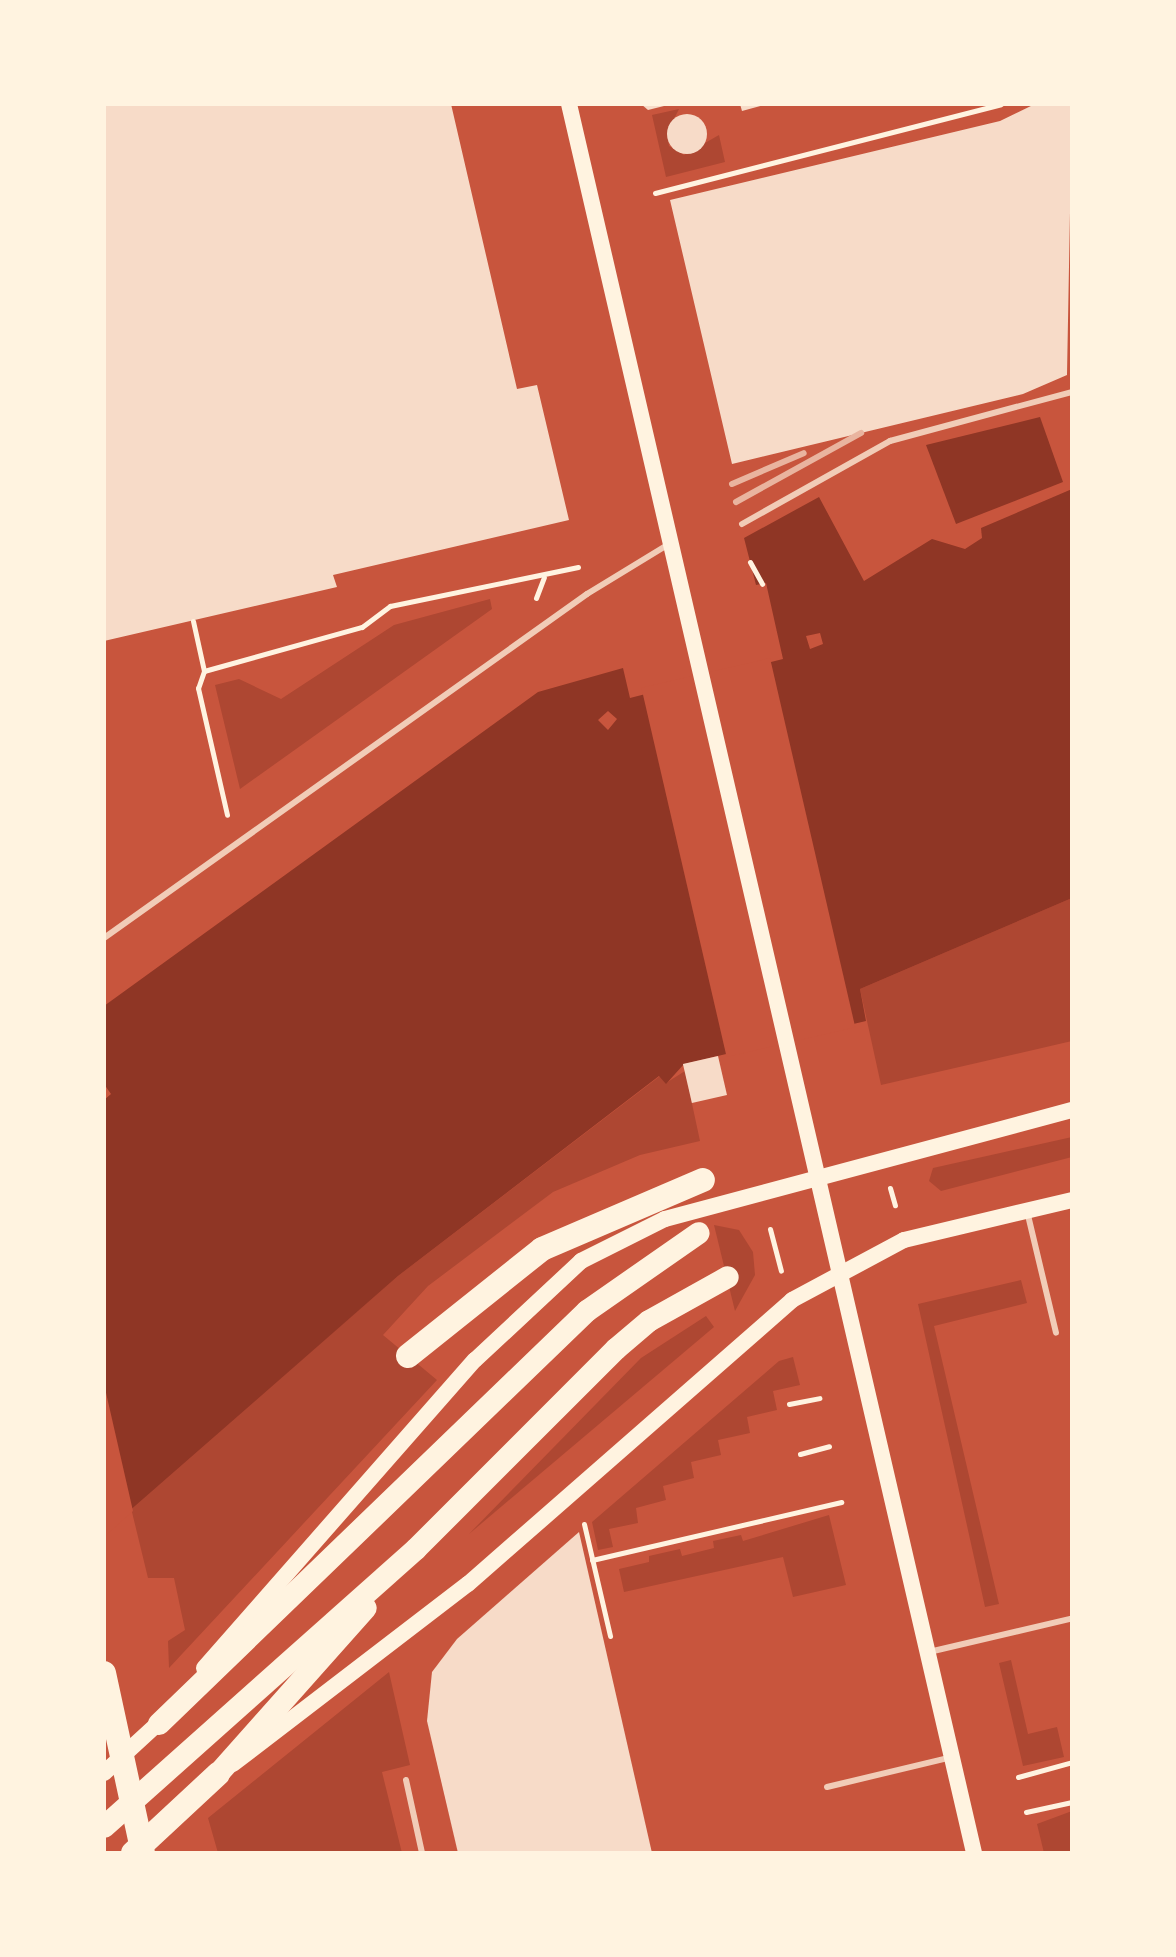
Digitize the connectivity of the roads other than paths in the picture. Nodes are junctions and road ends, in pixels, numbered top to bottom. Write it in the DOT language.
graph roads {
  1 [pos="569,104"];
  2 [pos="1072,392"];
  3 [pos="742,524"];
  4 [pos="672,542"];
  5 [pos="104,938"];
  6 [pos="1072,1110"];
  7 [pos="820,1178"];
  8 [pos="703,1180"];
  9 [pos="1072,1200"];
  10 [pos="1027,1211"];
  11 [pos="699,1233"];
  12 [pos="839,1270"];
  13 [pos="728,1277"];
  14 [pos="1056,1333"];
  15 [pos="408,1356"];
  16 [pos="416,1549"];
  17 [pos="1070,1619"];
  18 [pos="928,1652"];
  19 [pos="104,1673"];
  20 [pos="159,1724"];
  21 [pos="952,1757"];
  22 [pos="104,1773"];
  23 [pos="218,1774"];
  24 [pos="406,1780"];
  25 [pos="827,1787"];
  26 [pos="104,1827"];
  27 [pos="133,1853"];
  28 [pos="143,1853"];
  29 [pos="422,1853"];
  30 [pos="974,1853"];
  1 -- 4 [label="main road"];
  2 -- 3 [label="lane"];
  4 -- 5 [label="lane"];
  4 -- 7 [label="main road"];
  6 -- 7 [label="main road"];
  7 -- 12 [label="main road"];
  7 -- 20 [label="main road"];
  8 -- 15 [label="highway"];
  9 -- 10 [label="main road"];
  10 -- 12 [label="main road"];
  10 -- 14 [label="lane"];
  11 -- 20 [label="highway"];
  12 -- 18 [label="main road"];
  12 -- 23 [label="main road"];
  13 -- 16 [label="highway"];
  16 -- 23 [label="highway"];
  16 -- 26 [label="highway"];
  17 -- 18 [label="lane"];
  18 -- 21 [label="main road"];
  19 -- 28 [label="highway"];
  20 -- 22 [label="main road"];
  21 -- 25 [label="lane"];
  21 -- 30 [label="main road"];
  23 -- 27 [label="highway"];
  24 -- 29 [label="lane"];
}
